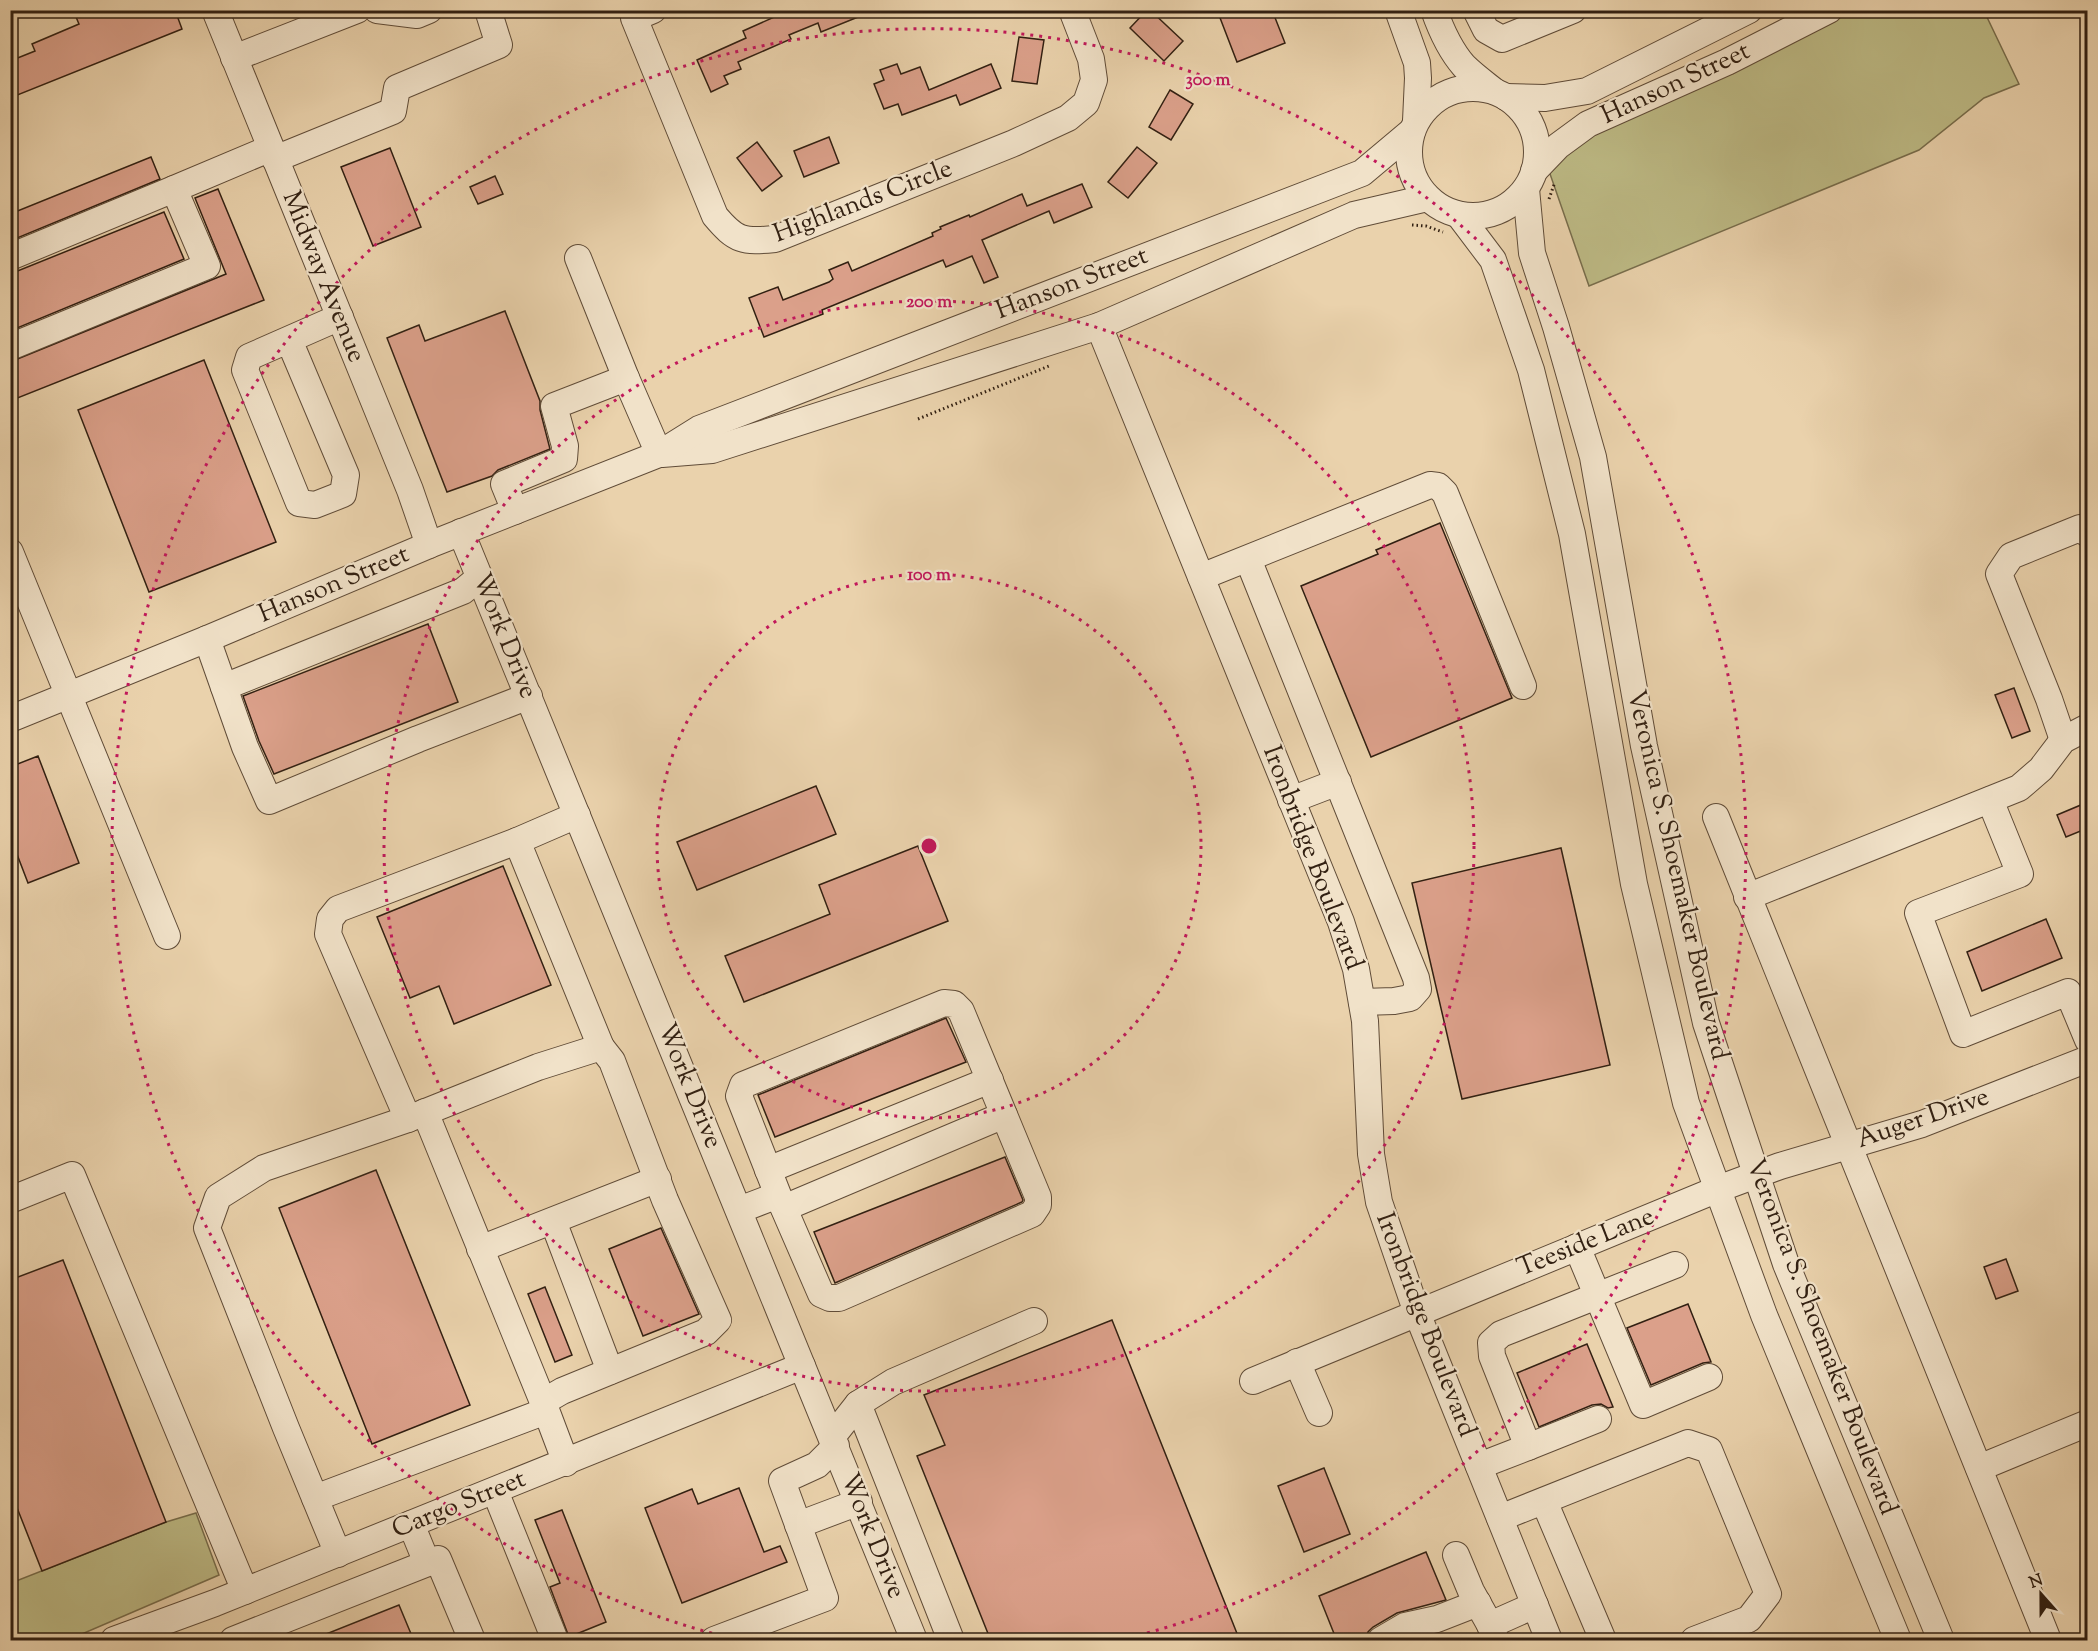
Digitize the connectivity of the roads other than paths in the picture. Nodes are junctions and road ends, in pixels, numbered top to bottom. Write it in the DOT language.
graph roads {
  1 [pos="215,10"];
  2 [pos="357,10"];
  3 [pos="377,10"];
  4 [pos="429,10"];
  5 [pos="488,10"];
  6 [pos="1072,10"];
  7 [pos="1398,10"];
  8 [pos="1434,10"];
  9 [pos="1476,10"];
  10 [pos="1573,10"];
  11 [pos="1749,10"];
  12 [pos="1829,10"];
  13 [pos="639,13"];
  14 [pos="234,58"];
  15 [pos="1500,94"];
  16 [pos="1414,126"];
  17 [pos="273,153"];
  18 [pos="1530,180"];
  19 [pos="174,189"];
  20 [pos="1427,198"];
  21 [pos="1452,224"];
  22 [pos="10,257"];
  23 [pos="579,258"];
  24 [pos="340,317"];
  25 [pos="1099,326"];
  26 [pos="289,340"];
  27 [pos="10,347"];
  28 [pos="626,378"];
  29 [pos="659,454"];
  30 [pos="514,511"];
  31 [pos="461,532"];
  32 [pos="2088,534"];
  33 [pos="429,545"];
  34 [pos="10,552"];
  35 [pos="1248,559"];
  36 [pos="480,577"];
  37 [pos="1201,578"];
  38 [pos="207,639"];
  39 [pos="1523,686"];
  40 [pos="224,687"];
  41 [pos="69,695"];
  42 [pos="529,696"];
  43 [pos="10,719"];
  44 [pos="2088,727"];
  45 [pos="2063,740"];
  46 [pos="1338,782"];
  47 [pos="1292,800"];
  48 [pos="1990,800"];
  49 [pos="577,815"];
  50 [pos="1716,817"];
  51 [pos="517,841"];
  52 [pos="1747,897"];
  53 [pos="167,936"];
  54 [pos="1362,1002"];
  55 [pos="2088,1040"];
  56 [pos="601,1047"];
  57 [pos="2088,1059"];
  58 [pos="990,1080"];
  59 [pos="1004,1115"];
  60 [pos="416,1116"];
  61 [pos="1848,1145"];
  62 [pos="768,1170"];
  63 [pos="1756,1174"];
  64 [pos="658,1179"];
  65 [pos="1718,1189"];
  66 [pos="10,1200"];
  67 [pos="781,1202"];
  68 [pos="739,1210"];
  69 [pos="553,1221"];
  70 [pos="1577,1247"];
  71 [pos="480,1249"];
  72 [pos="1675,1264"];
  73 [pos="1597,1296"];
  74 [pos="1417,1313"];
  75 [pos="1034,1321"];
  76 [pos="1298,1362"];
  77 [pos="802,1366"];
  78 [pos="610,1371"];
  79 [pos="1709,1377"];
  80 [pos="1253,1381"];
  81 [pos="858,1404"];
  82 [pos="544,1406"];
  83 [pos="1318,1413"];
  84 [pos="1598,1419"];
  85 [pos="2088,1423"];
  86 [pos="834,1441"];
  87 [pos="1528,1447"];
  88 [pos="566,1463"];
  89 [pos="1479,1466"];
  90 [pos="1978,1468"];
  91 [pos="495,1491"];
  92 [pos="315,1498"];
  93 [pos="1544,1501"];
  94 [pos="859,1502"];
  95 [pos="1500,1518"];
  96 [pos="411,1524"];
  97 [pos="798,1525"];
  98 [pos="338,1554"];
  99 [pos="1456,1555"];
  100 [pos="427,1563"];
  101 [pos="245,1591"];
  102 [pos="1535,1605"];
  103 [pos="1488,1623"];
  104 [pos="167,1632"];
  105 [pos="114,1641"];
  106 [pos="233,1641"];
  107 [pos="472,1641"];
  108 [pos="555,1641"];
  109 [pos="714,1641"];
  110 [pos="914,1641"];
  111 [pos="951,1641"];
  112 [pos="1381,1641"];
  113 [pos="1549,1641"];
  114 [pos="1603,1641"];
  115 [pos="1694,1641"];
  116 [pos="1898,1641"];
  117 [pos="1941,1641"];
  118 [pos="2048,1641"];
  1 -- 14 [label="street, Midway Avenue"];
  2 -- 14 [label="street"];
  3 -- 4 [label="street"];
  5 -- 17 [label="street"];
  6 -- 13 [label="street, Highlands Circle"];
  7 -- 16 [label="street"];
  8 -- 15 [label="street"];
  9 -- 10 [label="street"];
  11 -- 15 [label="street, Hanson Street"];
  12 -- 18 [label="street, Hanson Street"];
  14 -- 17 [label="street, Midway Avenue"];
  15 -- 16 [label="street, Hanson Street"];
  15 -- 18 [label="street"];
  16 -- 20 [label="street"];
  16 -- 29 [label="street, Hanson Street"];
  17 -- 19 [label="street"];
  17 -- 24 [label="street, Midway Avenue"];
  18 -- 21 [label="street, Hanson Street"];
  18 -- 63 [label="street, Veronica S. Shoemaker Boulevard"];
  19 -- 22 [label="street"];
  19 -- 27 [label="street"];
  20 -- 21 [label="street, Hanson Street"];
  20 -- 25 [label="street, Hanson Street"];
  21 -- 65 [label="street, Veronica S. Shoemaker Boulevard"];
  23 -- 28 [label="street"];
  24 -- 26 [label="street"];
  24 -- 33 [label="street, Midway Avenue"];
  25 -- 29 [label="street, Hanson Street"];
  25 -- 37 [label="street, Ironbridge Boulevard"];
  26 -- 26 [label="street"];
  28 -- 29 [label="street"];
  28 -- 30 [label="street"];
  29 -- 30 [label="street, Hanson Street"];
  30 -- 31 [label="street, Hanson Street"];
  31 -- 33 [label="street, Hanson Street"];
  31 -- 36 [label="street, Work Drive"];
  32 -- 45 [label="street"];
  33 -- 38 [label="street, Hanson Street"];
  34 -- 41 [label="street"];
  35 -- 37 [label="street"];
  35 -- 39 [label="street"];
  35 -- 46 [label="street"];
  36 -- 40 [label="street"];
  36 -- 42 [label="street, Work Drive"];
  37 -- 47 [label="street, Ironbridge Boulevard"];
  38 -- 40 [label="street"];
  38 -- 41 [label="street, Hanson Street"];
  40 -- 42 [label="street"];
  41 -- 43 [label="street, Hanson Street"];
  41 -- 53 [label="street"];
  42 -- 49 [label="street, Work Drive"];
  44 -- 45 [label="street"];
  45 -- 48 [label="street"];
  46 -- 47 [label="street"];
  46 -- 54 [label="street"];
  47 -- 54 [label="street, Ironbridge Boulevard"];
  48 -- 52 [label="street"];
  48 -- 55 [label="street"];
  49 -- 51 [label="street"];
  49 -- 68 [label="street, Work Drive"];
  50 -- 52 [label="street, Veronica S. Shoemaker Boulevard"];
  51 -- 56 [label="street"];
  51 -- 60 [label="street"];
  52 -- 61 [label="street, Veronica S. Shoemaker Boulevard"];
  54 -- 74 [label="street, Ironbridge Boulevard"];
  56 -- 60 [label="street"];
  56 -- 64 [label="street"];
  57 -- 61 [label="street, Auger Drive"];
  58 -- 59 [label="street"];
  58 -- 62 [label="street"];
  58 -- 62 [label="street"];
  59 -- 67 [label="street"];
  59 -- 67 [label="street"];
  60 -- 71 [label="street"];
  60 -- 92 [label="street"];
  61 -- 63 [label="street, Auger Drive"];
  61 -- 90 [label="street, Veronica S. Shoemaker Boulevard"];
  62 -- 67 [label="street"];
  63 -- 65 [label="street, Teeside Lane"];
  63 -- 117 [label="street, Veronica S. Shoemaker Boulevard"];
  64 -- 69 [label="street"];
  64 -- 78 [label="street"];
  65 -- 70 [label="street, Teeside Lane"];
  65 -- 116 [label="street, Veronica S. Shoemaker Boulevard"];
  66 -- 101 [label="street"];
  67 -- 68 [label="street"];
  68 -- 77 [label="street, Work Drive"];
  69 -- 71 [label="street"];
  69 -- 78 [label="street"];
  70 -- 73 [label="street"];
  70 -- 74 [label="street, Teeside Lane"];
  71 -- 82 [label="street"];
  72 -- 73 [label="street"];
  73 -- 79 [label="street"];
  73 -- 87 [label="street"];
  74 -- 76 [label="street, Teeside Lane"];
  74 -- 89 [label="street, Ironbridge Boulevard"];
  75 -- 81 [label="street"];
  76 -- 80 [label="street, Teeside Lane"];
  76 -- 83 [label="street"];
  77 -- 86 [label="street, Work Drive"];
  77 -- 88 [label="street, Cargo Street"];
  78 -- 82 [label="street"];
  81 -- 86 [label="street"];
  81 -- 111 [label="street"];
  82 -- 88 [label="street"];
  82 -- 92 [label="street"];
  84 -- 87 [label="street"];
  85 -- 90 [label="street"];
  86 -- 94 [label="street, Work Drive"];
  86 -- 97 [label="street"];
  87 -- 89 [label="street"];
  88 -- 91 [label="street, Cargo Street"];
  89 -- 95 [label="street, Ironbridge Boulevard"];
  90 -- 118 [label="street, Veronica S. Shoemaker Boulevard"];
  91 -- 96 [label="street, Cargo Street"];
  91 -- 108 [label="street"];
  92 -- 98 [label="street"];
  93 -- 95 [label="street"];
  93 -- 114 [label="street"];
  93 -- 115 [label="street"];
  94 -- 97 [label="street"];
  94 -- 110 [label="street, Work Drive"];
  95 -- 102 [label="street, Ironbridge Boulevard"];
  96 -- 98 [label="street, Cargo Street"];
  96 -- 100 [label="street"];
  97 -- 109 [label="street"];
  98 -- 101 [label="street, Cargo Street"];
  99 -- 103 [label="street"];
  100 -- 106 [label="street"];
  100 -- 107 [label="street"];
  101 -- 104 [label="street, Cargo Street"];
  102 -- 103 [label="street"];
  102 -- 113 [label="street, Ironbridge Boulevard"];
  103 -- 112 [label="street"];
  104 -- 105 [label="street, Cargo Street"];
}
